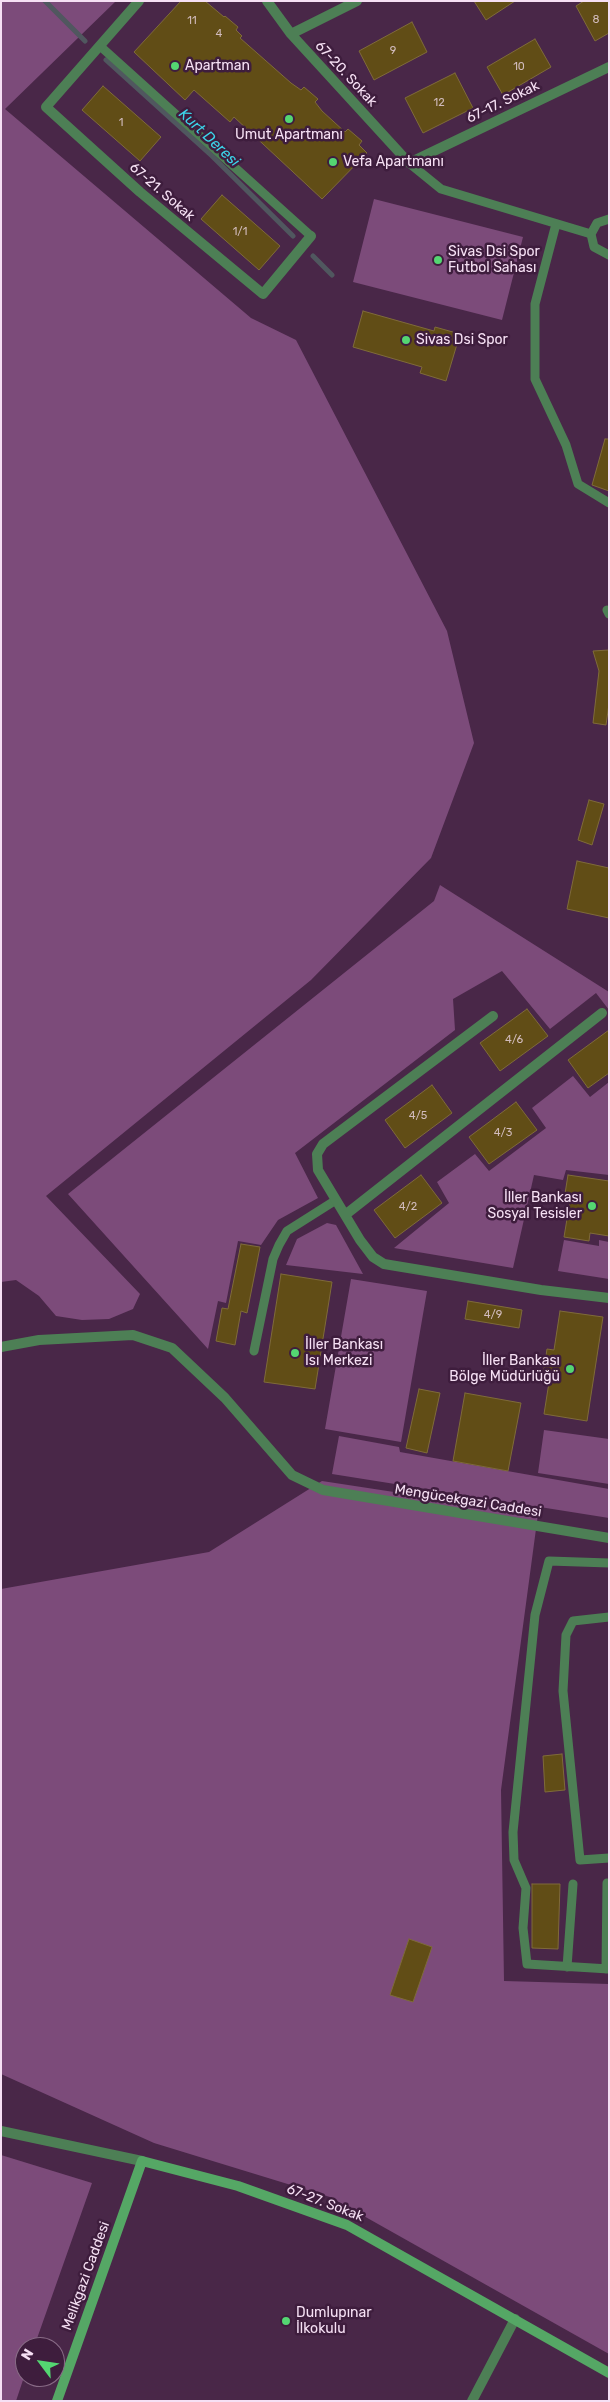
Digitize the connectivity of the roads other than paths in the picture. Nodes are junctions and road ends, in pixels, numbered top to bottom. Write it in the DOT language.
graph roads {
  1 [pos="139,1"];
  2 [pos="267,1"];
  3 [pos="357,1"];
  4 [pos="291,34"];
  5 [pos="100,46"];
  6 [pos="609,67"];
  7 [pos="409,163"];
  8 [pos="609,219"];
  9 [pos="556,224"];
  10 [pos="591,234"];
  11 [pos="311,236"];
  12 [pos="609,255"];
  13 [pos="609,503"];
  14 [pos="602,1013"];
  15 [pos="493,1016"];
  16 [pos="336,1200"];
  17 [pos="345,1216"];
  18 [pos="609,1298"];
  19 [pos="1,1348"];
  20 [pos="254,1351"];
  21 [pos="609,1538"];
  22 [pos="609,1563"];
  23 [pos="609,1617"];
  24 [pos="609,1858"];
  25 [pos="607,1883"];
  26 [pos="572,1884"];
  27 [pos="567,1967"];
  28 [pos="607,1969"];
  29 [pos="1,2131"];
  30 [pos="142,2161"];
  31 [pos="515,2319"];
  32 [pos="609,2374"];
  33 [pos="56,2401"];
  34 [pos="472,2401"];
  1 -- 5 [label="street"];
  2 -- 4 [label="street, 67-20. Sokak"];
  3 -- 4 [label="street"];
  4 -- 7 [label="street, 67-20. Sokak"];
  5 -- 11 [label="lane"];
  5 -- 11 [label="street, 67-21. Sokak"];
  6 -- 7 [label="street, 67-17. Sokak"];
  7 -- 9 [label="lane"];
  8 -- 10 [label="lane"];
  9 -- 10 [label="lane"];
  9 -- 13 [label="lane"];
  10 -- 12 [label="lane"];
  14 -- 17 [label="street"];
  15 -- 16 [label="street"];
  16 -- 17 [label="street"];
  16 -- 20 [label="lane"];
  17 -- 18 [label="street"];
  19 -- 21 [label="street, Mengücekgazi Caddesi"];
  22 -- 27 [label="lane"];
  23 -- 24 [label="lane"];
  25 -- 28 [label="lane"];
  26 -- 27 [label="lane"];
  27 -- 28 [label="lane"];
  29 -- 30 [label="street, 67-27. Sokak"];
  30 -- 31 [label="street, 67-27. Sokak"];
  30 -- 33 [label="street, Melikgazi Caddesi"];
  31 -- 32 [label="street, 67-27. Sokak"];
  31 -- 34 [label="street"];
}
